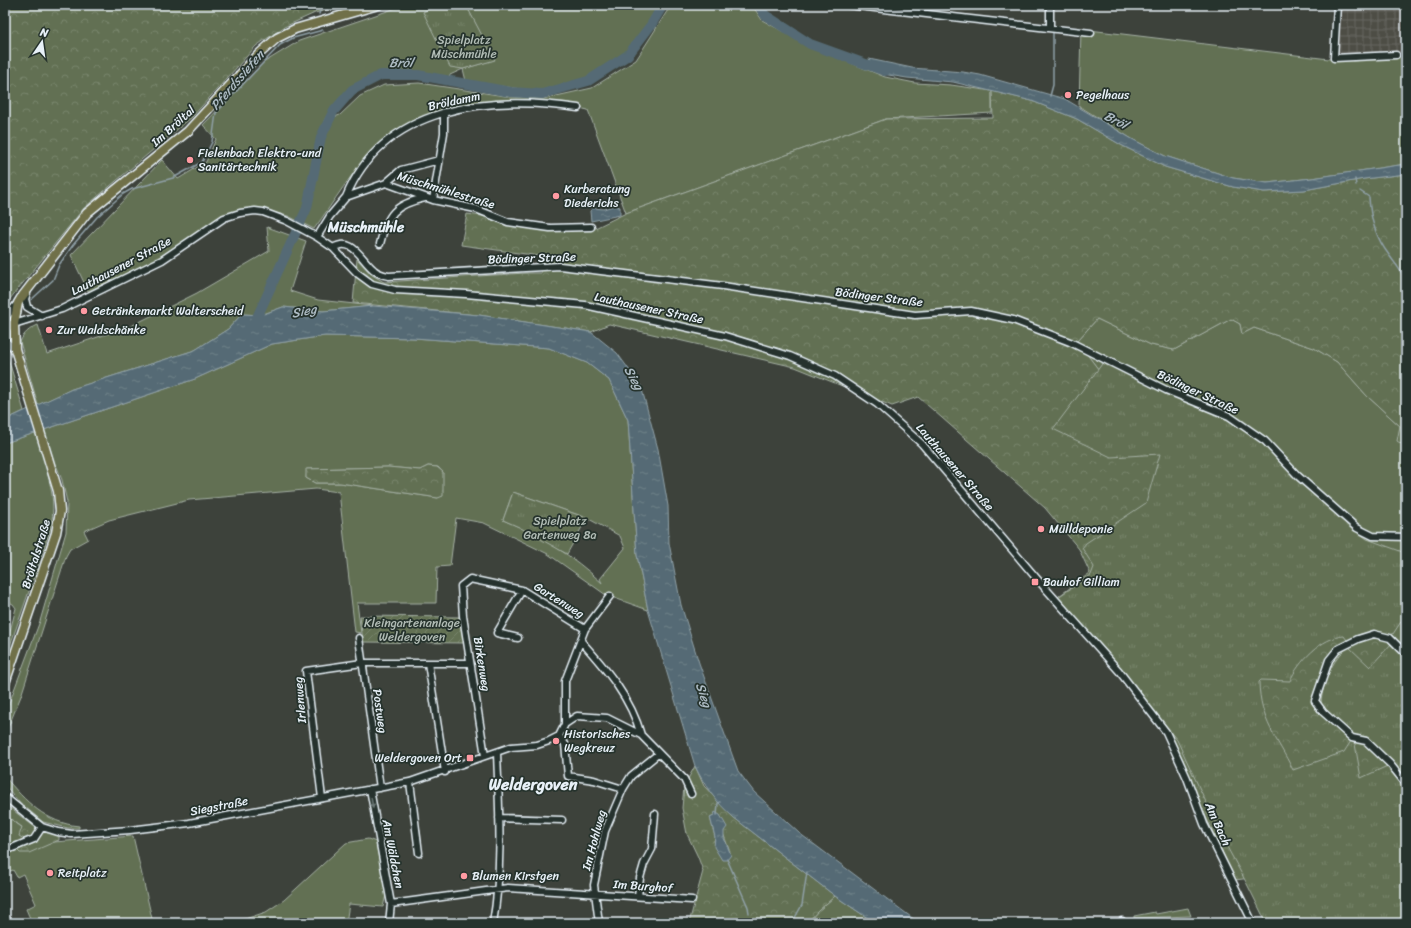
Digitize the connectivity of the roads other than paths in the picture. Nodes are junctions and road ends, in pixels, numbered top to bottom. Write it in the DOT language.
graph roads {
  1 [pos="378,5"];
  2 [pos="848,5"];
  3 [pos="1050,5"];
  4 [pos="1337,5"];
  5 [pos="1050,28"];
  6 [pos="1091,33"];
  7 [pos="1396,55"];
  8 [pos="578,108"];
  9 [pos="444,112"];
  10 [pos="439,160"];
  11 [pos="386,183"];
  12 [pos="346,196"];
  13 [pos="425,197"];
  14 [pos="432,200"];
  15 [pos="591,227"];
  16 [pos="314,235"];
  17 [pos="380,244"];
  18 [pos="333,248"];
  19 [pos="28,290"];
  20 [pos="18,303"];
  21 [pos="42,316"];
  22 [pos="5,318"];
  23 [pos="14,324"];
  24 [pos="5,327"];
  25 [pos="5,341"];
  26 [pos="15,349"];
  27 [pos="18,362"];
  28 [pos="1406,537"];
  29 [pos="470,579"];
  30 [pos="522,590"];
  31 [pos="610,596"];
  32 [pos="585,629"];
  33 [pos="359,638"];
  34 [pos="518,638"];
  35 [pos="580,641"];
  36 [pos="1406,654"];
  37 [pos="362,663"];
  38 [pos="428,663"];
  39 [pos="470,663"];
  40 [pos="5,683"];
  41 [pos="565,724"];
  42 [pos="1166,732"];
  43 [pos="641,735"];
  44 [pos="559,736"];
  45 [pos="498,752"];
  46 [pos="658,754"];
  47 [pos="485,756"];
  48 [pos="445,772"];
  49 [pos="410,782"];
  50 [pos="1406,784"];
  51 [pos="380,788"];
  52 [pos="623,788"];
  53 [pos="370,789"];
  54 [pos="691,794"];
  55 [pos="5,797"];
  56 [pos="322,798"];
  57 [pos="655,814"];
  58 [pos="499,818"];
  59 [pos="562,820"];
  60 [pos="42,827"];
  61 [pos="5,851"];
  62 [pos="419,853"];
  63 [pos="499,889"];
  64 [pos="593,893"];
  65 [pos="638,896"];
  66 [pos="692,900"];
  67 [pos="391,904"];
  68 [pos="389,923"];
  69 [pos="493,923"];
  70 [pos="599,923"];
  71 [pos="1253,923"];
  1 -- 19 [label="main road, Im Bröltal"];
  2 -- 5 [label="street"];
  3 -- 5 [label="street"];
  4 -- 7 [label="street"];
  5 -- 6 [label="street"];
  8 -- 9 [label="street, Bröldamm"];
  9 -- 10 [label="street"];
  9 -- 12 [label="street, Bröldamm"];
  10 -- 11 [label="street"];
  10 -- 14 [label="street"];
  11 -- 12 [label="street, Müschmühlestraße"];
  11 -- 13 [label="street, Müschmühlestraße"];
  12 -- 16 [label="street"];
  13 -- 14 [label="street, Müschmühlestraße"];
  13 -- 17 [label="street"];
  14 -- 15 [label="street, Müschmühlestraße"];
  16 -- 18 [label="street, Lauthausener Straße"];
  16 -- 21 [label="street, Lauthausener Straße"];
  18 -- 28 [label="street, Bödinger Straße"];
  18 -- 42 [label="street, Lauthausener Straße"];
  19 -- 20 [label="main road, Im Bröltal"];
  19 -- 21 [label="street"];
  20 -- 22 [label="street"];
  20 -- 23 [label="main road, Im Bröltal"];
  21 -- 23 [label="street, Lauthausener Straße"];
  23 -- 24 [label="main road"];
  23 -- 26 [label="main road, Im Bröltal"];
  25 -- 26 [label="street"];
  26 -- 27 [label="main road, Im Bröltal"];
  27 -- 40 [label="main road, Bröltalstraße"];
  29 -- 30 [label="street, Gartenweg"];
  29 -- 39 [label="street, Birkenweg"];
  30 -- 32 [label="street, Gartenweg"];
  30 -- 34 [label="street, Gartenweg"];
  31 -- 32 [label="street"];
  32 -- 35 [label="street"];
  33 -- 37 [label="street, Postweg"];
  35 -- 41 [label="street"];
  35 -- 43 [label="street"];
  36 -- 50 [label="street"];
  37 -- 38 [label="street, Irlenweg"];
  37 -- 51 [label="street, Postweg"];
  37 -- 56 [label="street, Irlenweg"];
  38 -- 39 [label="street, Irlenweg"];
  38 -- 48 [label="street"];
  39 -- 47 [label="street, Birkenweg"];
  41 -- 43 [label="street"];
  41 -- 44 [label="street"];
  42 -- 71 [label="street, Am Bach"];
  43 -- 46 [label="street"];
  44 -- 45 [label="street, Siegstraße"];
  44 -- 52 [label="street"];
  45 -- 47 [label="street, Siegstraße"];
  45 -- 58 [label="street"];
  46 -- 52 [label="street, Im Hohlweg"];
  46 -- 54 [label="street"];
  47 -- 48 [label="street, Siegstraße"];
  48 -- 49 [label="street, Siegstraße"];
  49 -- 51 [label="street, Siegstraße"];
  49 -- 62 [label="street"];
  51 -- 53 [label="street, Siegstraße"];
  52 -- 64 [label="street, Im Hohlweg"];
  53 -- 56 [label="street, Siegstraße"];
  53 -- 67 [label="street, Am Wäldchen, one-way"];
  55 -- 60 [label="street, Siegstraße"];
  56 -- 60 [label="street, Siegstraße"];
  57 -- 65 [label="street"];
  58 -- 59 [label="street"];
  58 -- 63 [label="street"];
  60 -- 61 [label="street"];
  63 -- 64 [label="street, Im Burghof"];
  63 -- 67 [label="street, Im Burghof"];
  63 -- 69 [label="street"];
  64 -- 65 [label="street, Im Burghof"];
  64 -- 70 [label="street, Im Hohlweg"];
  65 -- 66 [label="street, Im Burghof"];
  67 -- 68 [label="street, Am Wäldchen"];
}
